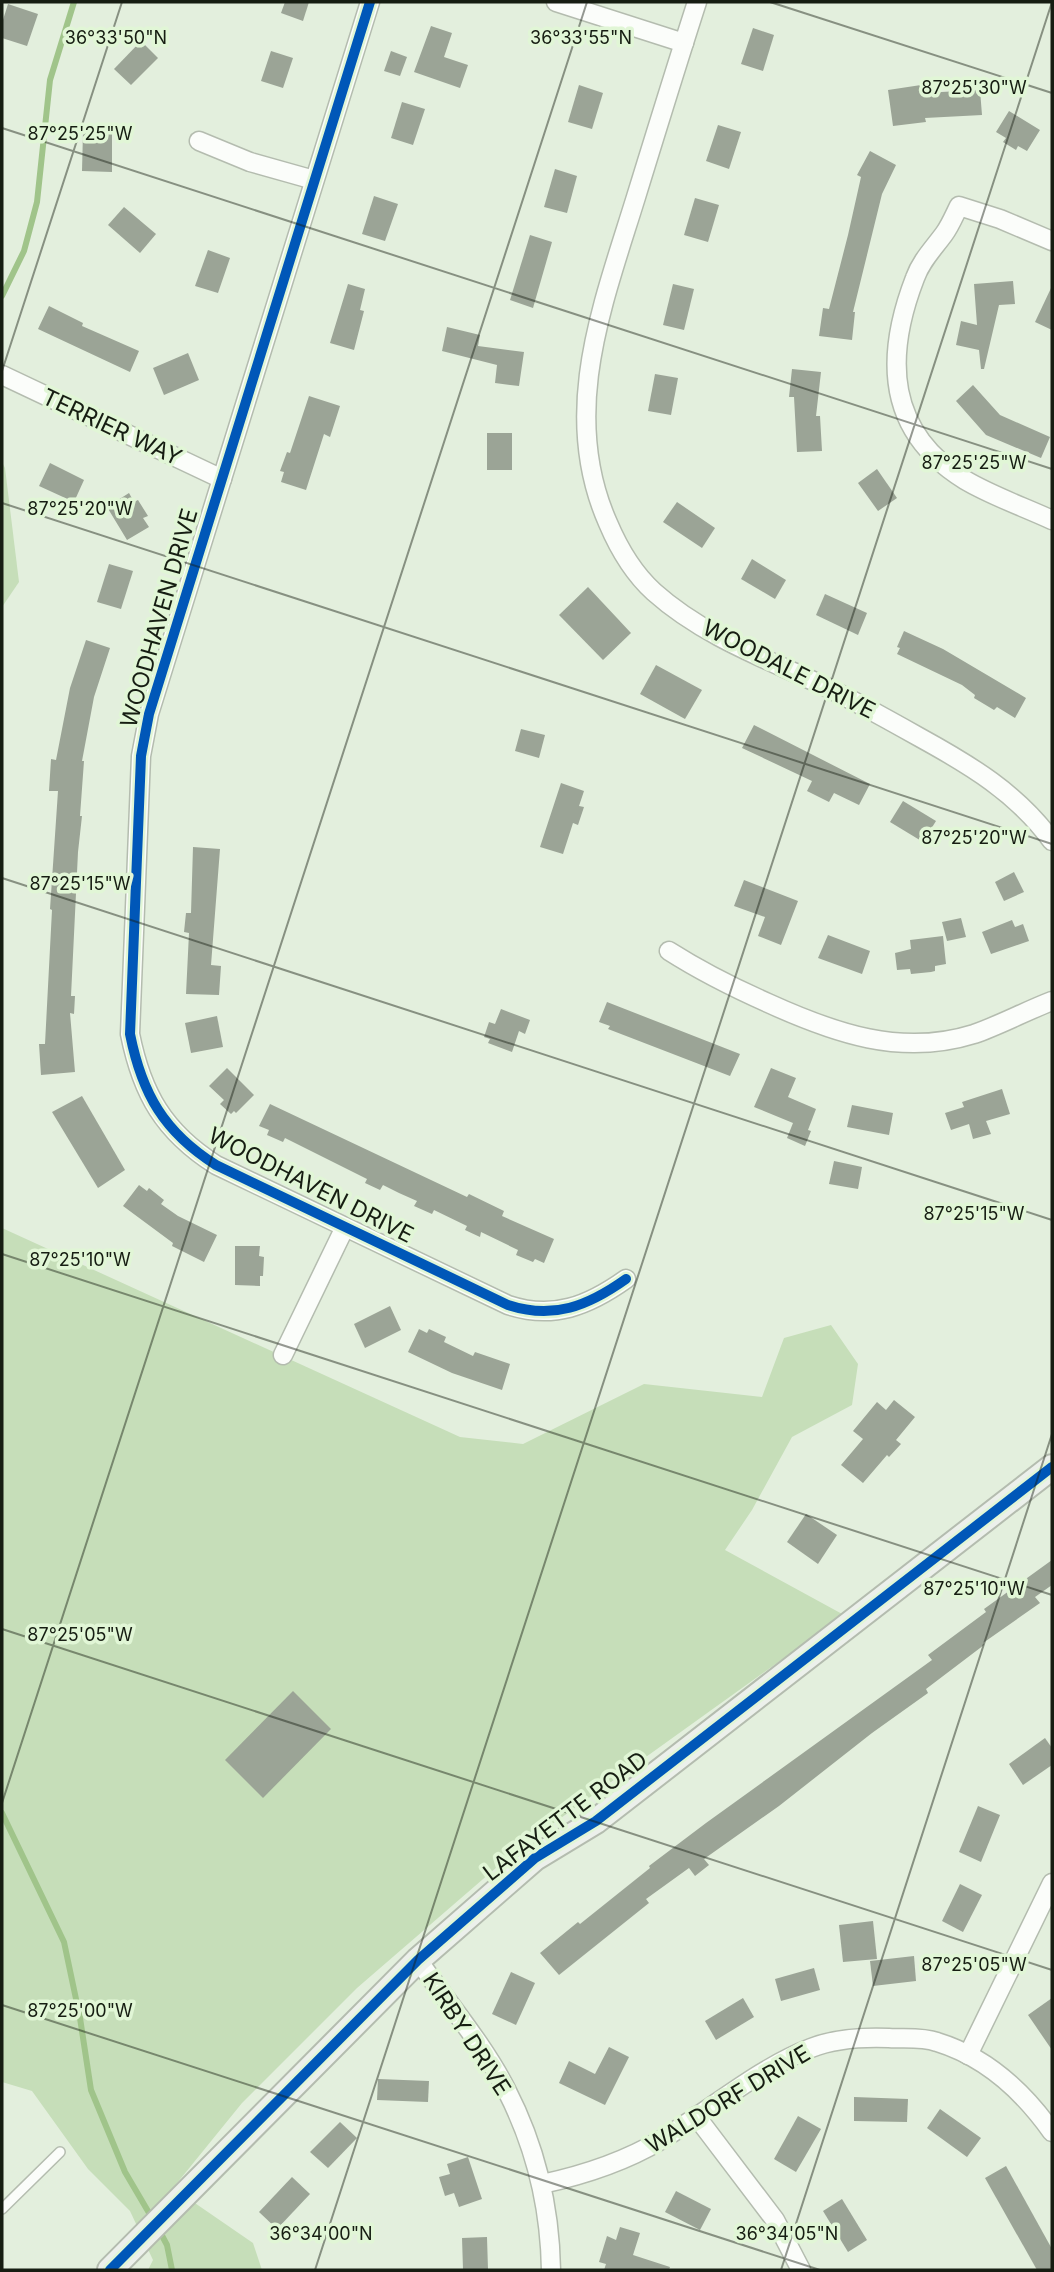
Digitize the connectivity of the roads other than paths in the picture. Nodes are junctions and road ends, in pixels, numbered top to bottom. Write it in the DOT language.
graph roads {
  1 [pos="370,2"];
  2 [pos="556,2"];
  3 [pos="697,2"];
  4 [pos="684,43"];
  5 [pos="199,141"];
  6 [pos="314,180"];
  7 [pos="1052,241"];
  8 [pos="2,375"];
  9 [pos="222,480"];
  10 [pos="1052,520"];
  11 [pos="1052,841"];
  12 [pos="669,951"];
  13 [pos="1052,1001"];
  14 [pos="345,1227"];
  15 [pos="626,1279"];
  16 [pos="283,1355"];
  17 [pos="1052,1467"];
  18 [pos="1052,1883"];
  19 [pos="418,1960"];
  20 [pos="968,2055"];
  21 [pos="696,2116"];
  22 [pos="1052,2132"];
  23 [pos="60,2152"];
  24 [pos="542,2184"];
  25 [pos="2,2209"];
  26 [pos="110,2270"];
  27 [pos="551,2270"];
  28 [pos="801,2270"];
  1 -- 6 [label="street, WOODHAVEN DRIVE"];
  2 -- 4 [label="street"];
  3 -- 4 [label="street, WOODALE DRIVE"];
  4 -- 11 [label="street, WOODALE DRIVE"];
  5 -- 6 [label="street"];
  6 -- 9 [label="street, WOODHAVEN DRIVE"];
  7 -- 10 [label="street"];
  8 -- 9 [label="street, TERRIER WAY"];
  9 -- 14 [label="street, WOODHAVEN DRIVE"];
  12 -- 13 [label="street"];
  14 -- 15 [label="street, WOODHAVEN DRIVE"];
  14 -- 16 [label="street"];
  17 -- 19 [label="main road, LAFAYETTE ROAD"];
  18 -- 20 [label="street"];
  19 -- 24 [label="street, KIRBY DRIVE"];
  19 -- 26 [label="main road, LAFAYETTE ROAD"];
  20 -- 21 [label="street, WALDORF DRIVE"];
  20 -- 22 [label="street, WALDORF DRIVE"];
  21 -- 24 [label="street, WALDORF DRIVE"];
  21 -- 28 [label="street"];
  23 -- 25 [label="lane"];
  24 -- 27 [label="street, KIRBY DRIVE"];
}
